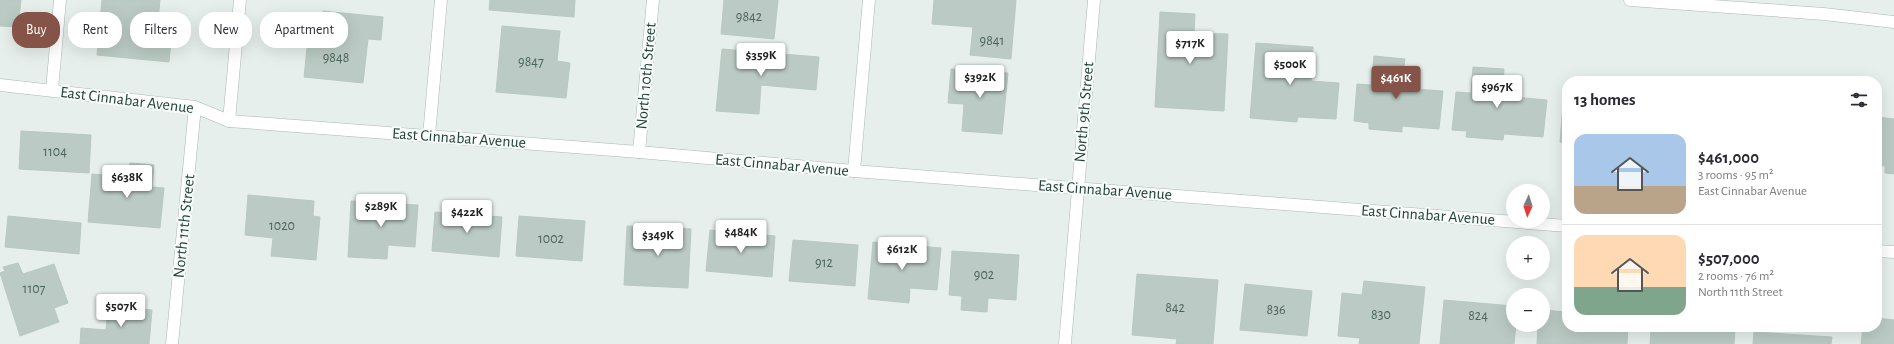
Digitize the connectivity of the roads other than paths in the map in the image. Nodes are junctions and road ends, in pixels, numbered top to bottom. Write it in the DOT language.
graph roads {
  1 [pos="60,0"];
  2 [pos="240,0"];
  3 [pos="441,0"];
  4 [pos="653,0"];
  5 [pos="869,0"];
  6 [pos="1094,0"];
  7 [pos="1630,0"];
  8 [pos="1894,22"];
  9 [pos="0,85"];
  10 [pos="52,90"];
  11 [pos="195,107"];
  12 [pos="229,121"];
  13 [pos="429,136"];
  14 [pos="639,152"];
  15 [pos="854,171"];
  16 [pos="1077,188"];
  17 [pos="1562,226"];
  18 [pos="1882,251"];
  19 [pos="1894,252"];
  20 [pos="172,344"];
  21 [pos="176,344"];
  22 [pos="1065,344"];
  1 -- 10 [label="street"];
  2 -- 12 [label="street"];
  3 -- 13 [label="street"];
  4 -- 14 [label="street, North 10th Street"];
  5 -- 15 [label="street"];
  6 -- 16 [label="street, North 9th Street"];
  7 -- 8 [label="street"];
  9 -- 10 [label="street, East Cinnabar Avenue"];
  10 -- 11 [label="street, East Cinnabar Avenue"];
  11 -- 12 [label="street, East Cinnabar Avenue"];
  11 -- 20 [label="street, North 11th Street"];
  12 -- 13 [label="street, East Cinnabar Avenue"];
  13 -- 14 [label="street, East Cinnabar Avenue"];
  14 -- 15 [label="street, East Cinnabar Avenue"];
  15 -- 16 [label="street, East Cinnabar Avenue"];
  16 -- 17 [label="street, East Cinnabar Avenue"];
  16 -- 22 [label="street, North 9th Street"];
  18 -- 19 [label="street"];
  20 -- 21 [label="street"];
}
